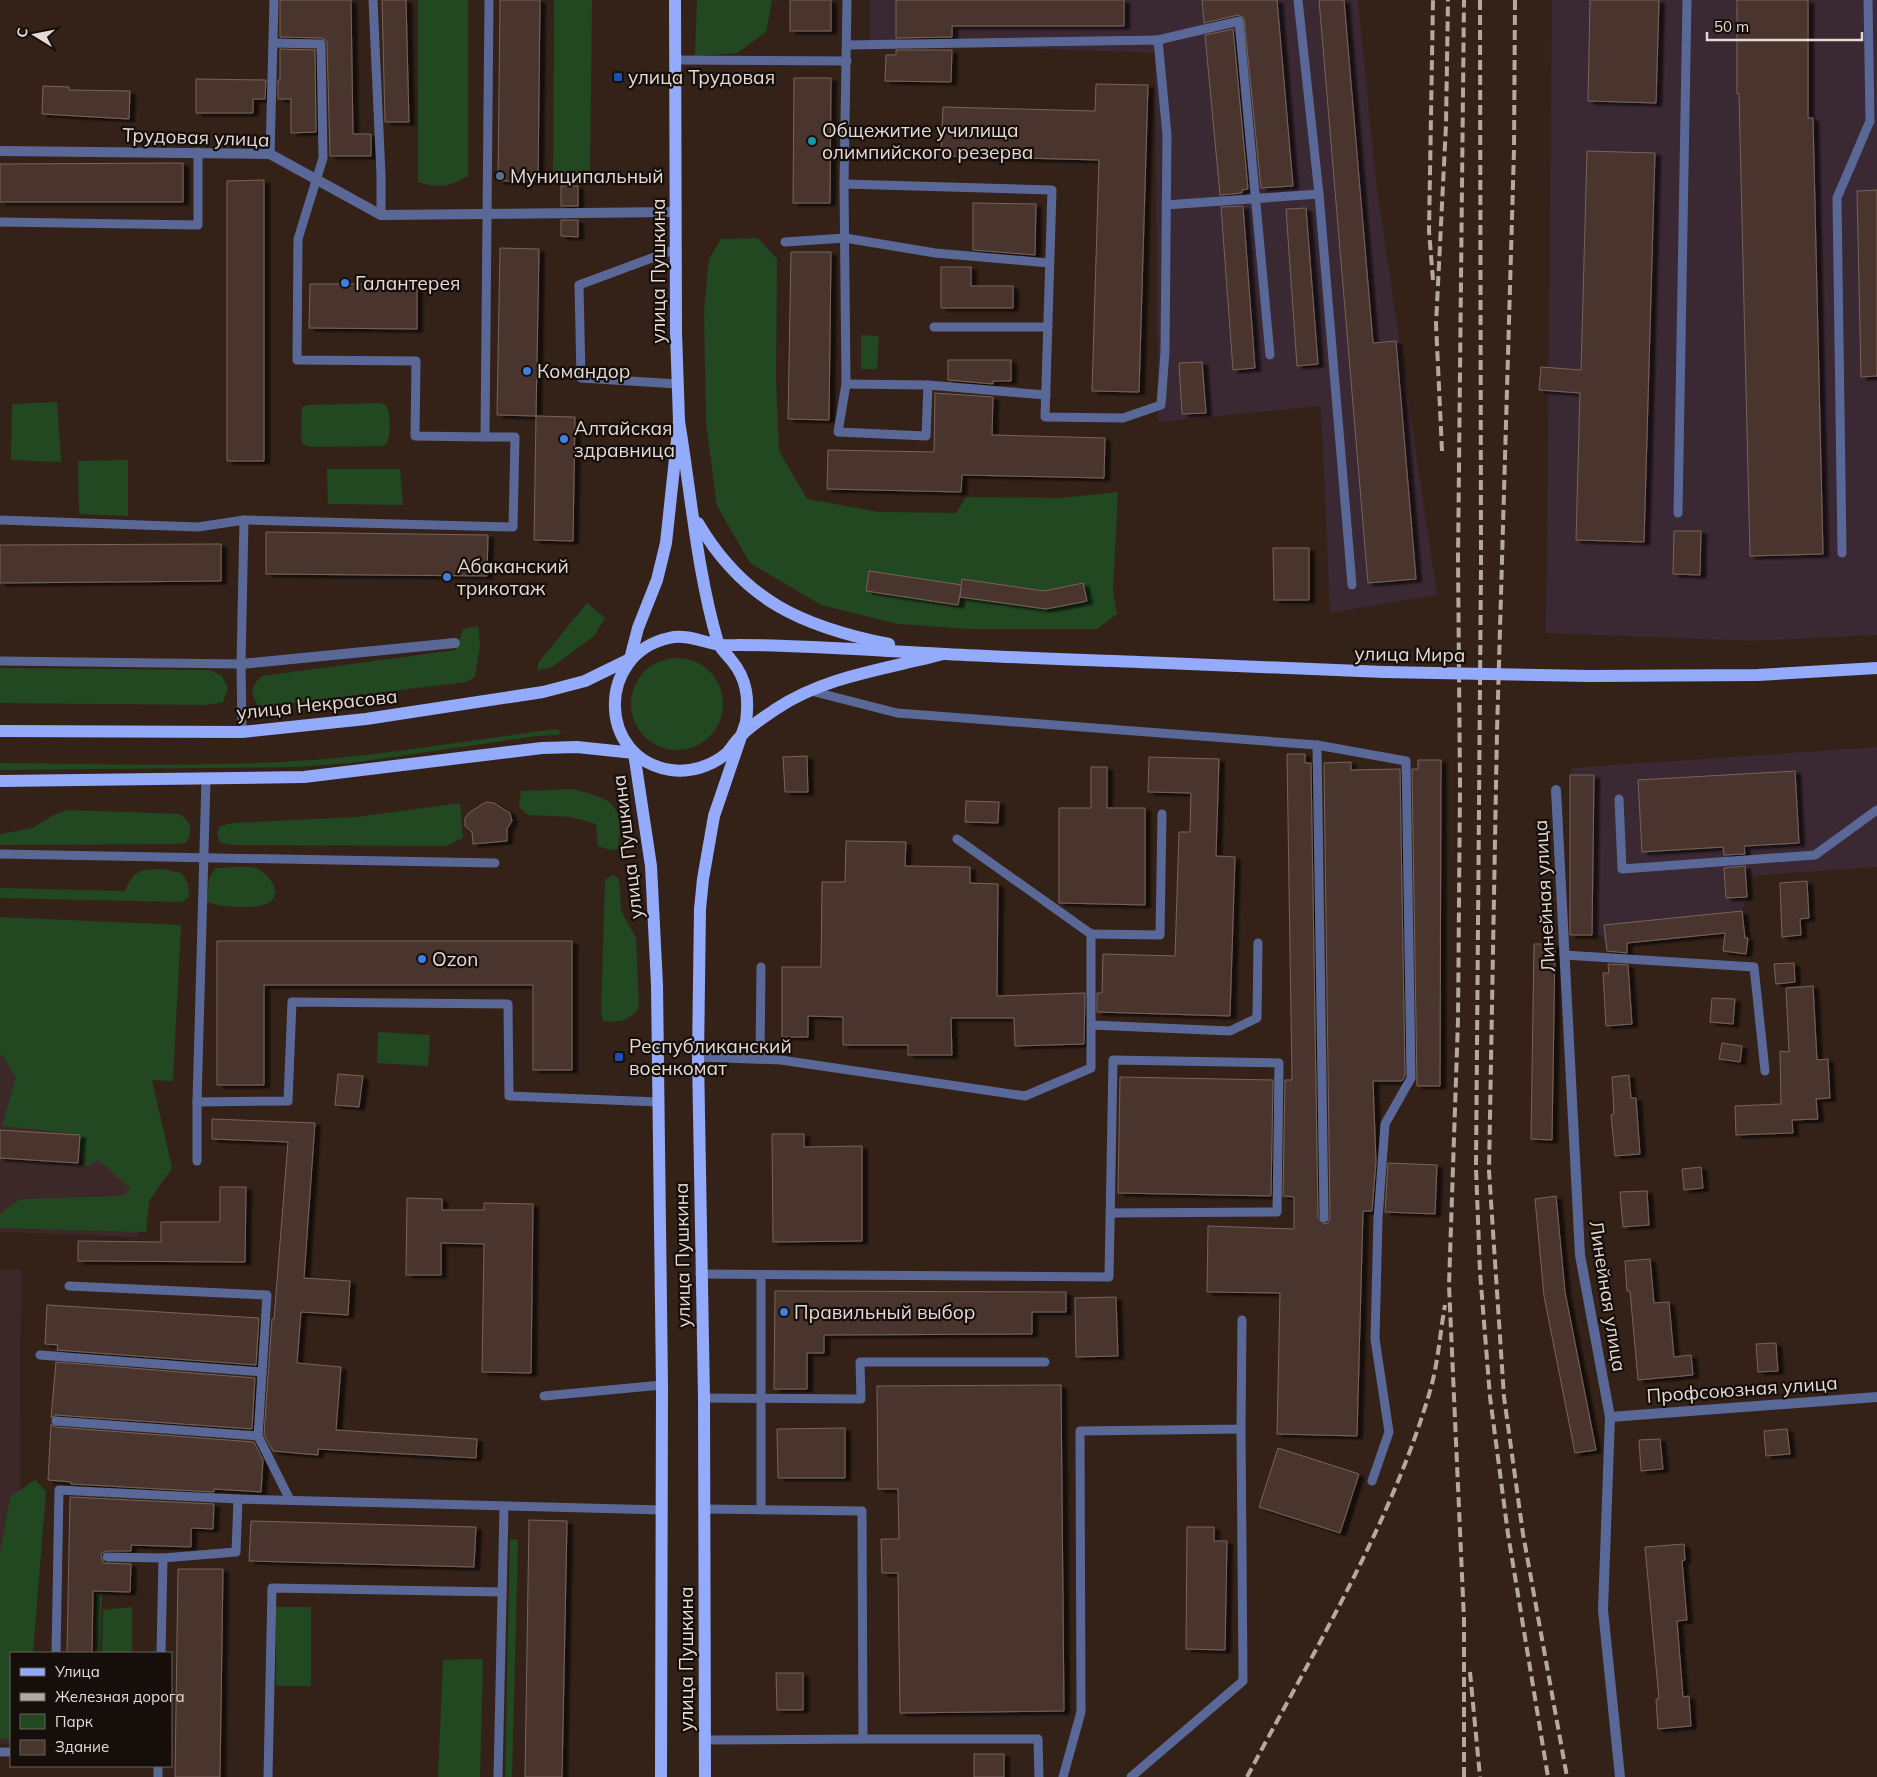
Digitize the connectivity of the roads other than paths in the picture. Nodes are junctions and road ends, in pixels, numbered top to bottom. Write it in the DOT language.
graph roads {
  1 [pos="274,0"];
  2 [pos="373,0"];
  3 [pos="489,0"];
  4 [pos="675,0"];
  5 [pos="847,0"];
  6 [pos="1298,0"];
  7 [pos="1687,0"];
  8 [pos="1868,0"];
  9 [pos="1158,40"];
  10 [pos="273,43"];
  11 [pos="847,45"];
  12 [pos="676,60"];
  13 [pos="847,61"];
  14 [pos="0,151"];
  15 [pos="198,152"];
  16 [pos="270,154"];
  17 [pos="316,179"];
  18 [pos="844,184"];
  19 [pos="1320,194"];
  20 [pos="1256,199"];
  21 [pos="1166,205"];
  22 [pos="676,212"];
  23 [pos="486,214"];
  24 [pos="381,215"];
  25 [pos="0,222"];
  26 [pos="845,238"];
  27 [pos="785,242"];
  28 [pos="676,249"];
  29 [pos="1049,263"];
  30 [pos="1048,327"];
  31 [pos="934,328"];
  32 [pos="1270,355"];
  33 [pos="678,384"];
  34 [pos="846,384"];
  35 [pos="928,385"];
  36 [pos="1046,395"];
  37 [pos="679,421"];
  38 [pos="485,437"];
  39 [pos="1678,513"];
  40 [pos="694,515"];
  41 [pos="0,520"];
  42 [pos="244,520"];
  43 [pos="1842,553"];
  44 [pos="1352,585"];
  45 [pos="455,643"];
  46 [pos="719,646"];
  47 [pos="943,654"];
  48 [pos="630,659"];
  49 [pos="0,661"];
  50 [pos="241,664"];
  51 [pos="1877,668"];
  52 [pos="811,691"];
  53 [pos="0,732"];
  54 [pos="242,732"];
  55 [pos="739,737"];
  56 [pos="1317,745"];
  57 [pos="634,753"];
  58 [pos="206,779"];
  59 [pos="0,781"];
  60 [pos="1556,790"];
  61 [pos="1619,799"];
  62 [pos="1877,810"];
  63 [pos="1162,814"];
  64 [pos="957,839"];
  65 [pos="0,854"];
  66 [pos="203,856"];
  67 [pos="495,863"];
  68 [pos="1091,934"];
  69 [pos="1258,943"];
  70 [pos="1564,956"];
  71 [pos="761,967"];
  72 [pos="1092,1025"];
  73 [pos="698,1057"];
  74 [pos="760,1059"];
  75 [pos="1765,1071"];
  76 [pos="198,1102"];
  77 [pos="659,1102"];
  78 [pos="197,1161"];
  79 [pos="1110,1212"];
  80 [pos="1324,1218"];
  81 [pos="700,1274"];
  82 [pos="761,1276"];
  83 [pos="69,1286"];
  84 [pos="1242,1320"];
  85 [pos="40,1354"];
  86 [pos="1045,1362"];
  87 [pos="262,1372"];
  88 [pos="662,1385"];
  89 [pos="544,1396"];
  90 [pos="1877,1397"];
  91 [pos="704,1398"];
  92 [pos="761,1398"];
  93 [pos="1610,1417"];
  94 [pos="56,1420"];
  95 [pos="1241,1429"];
  96 [pos="258,1436"];
  97 [pos="1372,1481"];
  98 [pos="238,1499"];
  99 [pos="290,1500"];
  100 [pos="504,1507"];
  101 [pos="704,1509"];
  102 [pos="662,1510"];
  103 [pos="761,1510"];
  104 [pos="107,1557"];
  105 [pos="163,1558"];
  106 [pos="501,1592"];
  107 [pos="56,1652"];
  108 [pos="161,1652"];
  109 [pos="863,1739"];
  110 [pos="705,1740"];
  111 [pos="268,1777"];
  112 [pos="498,1777"];
  113 [pos="661,1777"];
  114 [pos="704,1777"];
  115 [pos="1039,1777"];
  116 [pos="1063,1777"];
  117 [pos="1131,1777"];
  118 [pos="1620,1777"];
  1 -- 10 [label="lane"];
  2 -- 24 [label="lane"];
  3 -- 23 [label="lane"];
  4 -- 12 [label="main road, улица Пушкина"];
  5 -- 11 [label="lane"];
  6 -- 19 [label="lane"];
  7 -- 39 [label="lane"];
  8 -- 43 [label="lane"];
  9 -- 11 [label="lane"];
  9 -- 20 [label="lane"];
  9 -- 21 [label="lane"];
  10 -- 16 [label="lane"];
  10 -- 17 [label="lane"];
  11 -- 13 [label="lane"];
  12 -- 13 [label="lane"];
  12 -- 22 [label="main road, улица Пушкина"];
  13 -- 18 [label="lane"];
  14 -- 15 [label="street, Трудовая улица"];
  15 -- 16 [label="street, Трудовая улица"];
  15 -- 25 [label="lane"];
  16 -- 17 [label="street, Трудовая улица"];
  17 -- 24 [label="street, Трудовая улица"];
  17 -- 38 [label="lane"];
  18 -- 26 [label="lane"];
  18 -- 29 [label="lane"];
  19 -- 20 [label="lane"];
  19 -- 44 [label="lane"];
  20 -- 21 [label="lane"];
  20 -- 32 [label="lane"];
  21 -- 36 [label="lane"];
  22 -- 23 [label="street, Трудовая улица"];
  22 -- 28 [label="main road, улица Пушкина"];
  23 -- 24 [label="street, Трудовая улица"];
  23 -- 38 [label="lane"];
  26 -- 27 [label="lane"];
  26 -- 29 [label="lane"];
  26 -- 34 [label="lane"];
  28 -- 33 [label="main road, улица Пушкина"];
  28 -- 33 [label="lane"];
  29 -- 30 [label="lane"];
  30 -- 31 [label="lane"];
  30 -- 36 [label="lane"];
  33 -- 37 [label="main road, улица Пушкина"];
  34 -- 35 [label="lane"];
  34 -- 35 [label="lane"];
  35 -- 36 [label="lane"];
  37 -- 40 [label="main road"];
  37 -- 48 [label="main road"];
  38 -- 42 [label="lane"];
  40 -- 46 [label="main road"];
  40 -- 47 [label="main road"];
  41 -- 42 [label="lane"];
  42 -- 50 [label="lane"];
  45 -- 50 [label="street"];
  46 -- 47 [label="main road"];
  46 -- 48 [label="main road"];
  46 -- 55 [label="main road"];
  47 -- 51 [label="main road, улица Мира, bridge"];
  47 -- 52 [label="main road"];
  48 -- 54 [label="main road, улица Некрасова"];
  48 -- 57 [label="main road"];
  49 -- 50 [label="lane"];
  50 -- 54 [label="lane"];
  52 -- 55 [label="main road"];
  52 -- 56 [label="lane"];
  53 -- 54 [label="main road, улица Некрасова"];
  55 -- 57 [label="main road"];
  55 -- 73 [label="main road, улица Пушкина"];
  56 -- 80 [label="lane"];
  56 -- 97 [label="lane"];
  57 -- 58 [label="main road"];
  57 -- 77 [label="main road, улица Пушкина"];
  58 -- 59 [label="main road"];
  58 -- 66 [label="lane"];
  60 -- 70 [label="street, Линейная улица"];
  61 -- 62 [label="lane"];
  63 -- 68 [label="lane"];
  64 -- 68 [label="lane"];
  65 -- 66 [label="lane"];
  66 -- 67 [label="lane"];
  66 -- 76 [label="lane"];
  68 -- 72 [label="lane"];
  69 -- 72 [label="lane"];
  70 -- 75 [label="lane"];
  70 -- 93 [label="street, Линейная улица"];
  71 -- 74 [label="lane"];
  72 -- 74 [label="lane"];
  73 -- 74 [label="lane"];
  73 -- 81 [label="main road, улица Пушкина"];
  76 -- 77 [label="lane"];
  76 -- 78 [label="lane"];
  77 -- 88 [label="main road, улица Пушкина"];
  79 -- 79 [label="lane"];
  79 -- 82 [label="lane"];
  81 -- 82 [label="lane"];
  81 -- 91 [label="main road, улица Пушкина"];
  82 -- 92 [label="lane"];
  83 -- 87 [label="lane"];
  84 -- 95 [label="lane"];
  85 -- 87 [label="lane"];
  86 -- 92 [label="lane"];
  87 -- 96 [label="lane"];
  88 -- 89 [label="lane"];
  88 -- 102 [label="main road, улица Пушкина"];
  90 -- 93 [label="street, Профсоюзная улица"];
  91 -- 92 [label="lane"];
  91 -- 101 [label="main road, улица Пушкина"];
  92 -- 103 [label="lane"];
  93 -- 118 [label="street, Линейная улица"];
  94 -- 96 [label="lane"];
  95 -- 116 [label="lane"];
  95 -- 117 [label="lane"];
  96 -- 99 [label="lane"];
  98 -- 99 [label="lane"];
  98 -- 105 [label="lane"];
  98 -- 107 [label="lane"];
  99 -- 100 [label="lane"];
  100 -- 102 [label="lane"];
  100 -- 106 [label="lane"];
  101 -- 103 [label="lane"];
  101 -- 110 [label="main road, улица Пушкина"];
  102 -- 113 [label="main road, улица Пушкина"];
  103 -- 109 [label="lane"];
  104 -- 105 [label="lane"];
  105 -- 108 [label="lane"];
  106 -- 111 [label="lane"];
  106 -- 112 [label="lane"];
  109 -- 110 [label="lane"];
  109 -- 115 [label="lane"];
  110 -- 114 [label="main road, улица Пушкина"];
}
